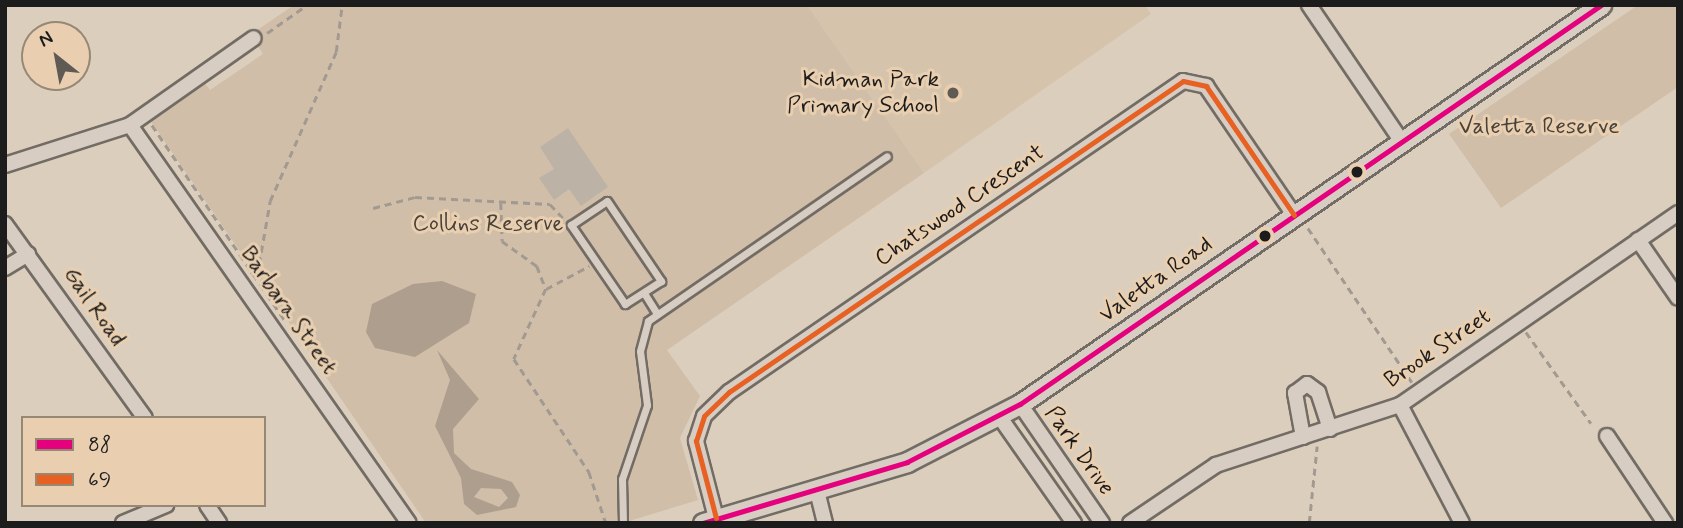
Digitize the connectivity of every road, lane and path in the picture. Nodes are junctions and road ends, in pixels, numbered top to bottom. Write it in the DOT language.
graph roads {
  1 [pos="307,5"];
  2 [pos="342,5"];
  3 [pos="1309,5"];
  4 [pos="1601,5"];
  5 [pos="254,37"];
  6 [pos="150,122"];
  7 [pos="130,125"];
  8 [pos="1402,142"];
  9 [pos="887,156"];
  10 [pos="5,165"];
  11 [pos="501,203"];
  12 [pos="373,208"];
  13 [pos="1678,213"];
  14 [pos="1301,222"];
  15 [pos="5,224"];
  16 [pos="571,225"];
  17 [pos="1638,240"];
  18 [pos="29,254"];
  19 [pos="590,265"];
  20 [pos="5,268"];
  21 [pos="253,273"];
  22 [pos="240,282"];
  23 [pos="546,289"];
  24 [pos="643,293"];
  25 [pos="1678,298"];
  26 [pos="657,314"];
  27 [pos="1518,322"];
  28 [pos="1419,391"];
  29 [pos="1020,404"];
  30 [pos="1400,405"];
  31 [pos="144,416"];
  32 [pos="999,416"];
  33 [pos="1591,423"];
  34 [pos="1324,431"];
  35 [pos="1607,436"];
  36 [pos="1303,437"];
  37 [pos="817,491"];
  38 [pos="161,507"];
  39 [pos="208,507"];
  40 [pos="709,521"];
  41 [pos="123,523"];
  42 [pos="219,523"];
  43 [pos="409,523"];
  44 [pos="606,523"];
  45 [pos="623,523"];
  46 [pos="825,523"];
  47 [pos="1074,523"];
  48 [pos="1102,523"];
  49 [pos="1130,523"];
  50 [pos="1309,523"];
  51 [pos="1462,523"];
  52 [pos="1665,523"];
  1 -- 5 [label="path"];
  2 -- 21 [label="path"];
  3 -- 8 [label="street"];
  4 -- 8 [label="street, Valetta Road"];
  5 -- 7 [label="street"];
  6 -- 21 [label="path"];
  7 -- 10 [label="street"];
  7 -- 22 [label="street, Barbara Street"];
  8 -- 14 [label="street, Valetta Road"];
  9 -- 26 [label="lane"];
  11 -- 12 [label="path"];
  11 -- 16 [label="path"];
  11 -- 23 [label="path"];
  13 -- 17 [label="street, Brook Street"];
  14 -- 28 [label="path"];
  14 -- 29 [label="street, Valetta Road"];
  14 -- 40 [label="street, Chatswood Crescent"];
  15 -- 18 [label="street, Gail Road"];
  16 -- 24 [label="lane"];
  16 -- 24 [label="lane"];
  17 -- 25 [label="street"];
  17 -- 27 [label="street, Brook Street"];
  18 -- 20 [label="street"];
  18 -- 31 [label="street, Gail Road"];
  19 -- 23 [label="path"];
  21 -- 22 [label="path"];
  22 -- 43 [label="street, Barbara Street"];
  23 -- 44 [label="path"];
  24 -- 26 [label="lane"];
  26 -- 45 [label="lane"];
  27 -- 28 [label="street, Brook Street"];
  27 -- 33 [label="path"];
  28 -- 30 [label="street, Brook Street"];
  29 -- 32 [label="street, Valetta Road"];
  29 -- 48 [label="street, Park Drive"];
  30 -- 34 [label="street, Brook Street"];
  30 -- 51 [label="street"];
  32 -- 37 [label="street, Valetta Road"];
  32 -- 47 [label="street, Park Drive"];
  34 -- 36 [label="street, Brook Street"];
  34 -- 36 [label="street"];
  34 -- 50 [label="path"];
  35 -- 52 [label="street"];
  36 -- 49 [label="street, Brook Street"];
  37 -- 40 [label="street, Valetta Road"];
  37 -- 46 [label="street"];
  38 -- 41 [label="street"];
  39 -- 42 [label="street"];
}
